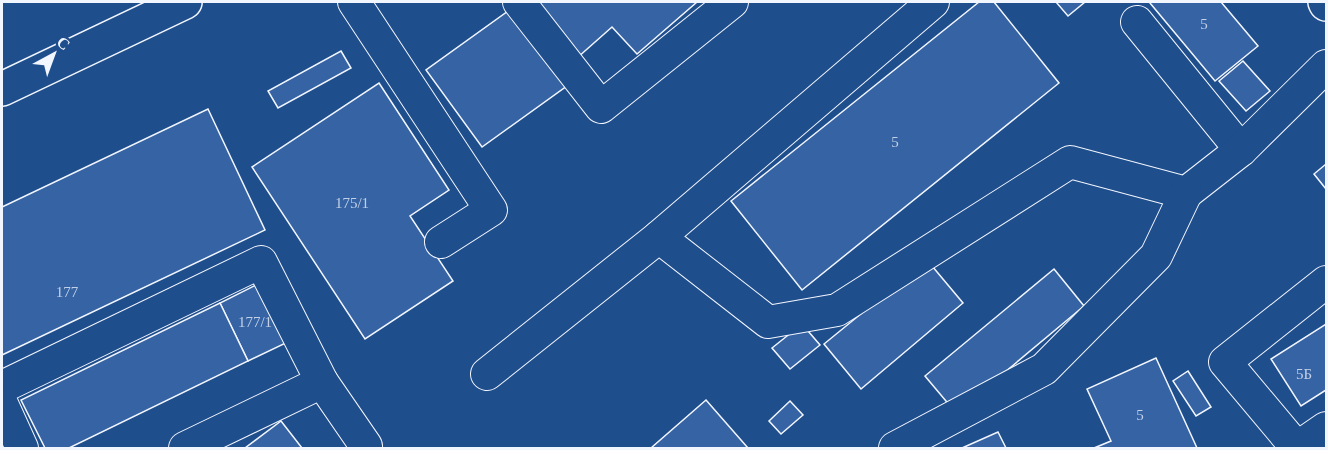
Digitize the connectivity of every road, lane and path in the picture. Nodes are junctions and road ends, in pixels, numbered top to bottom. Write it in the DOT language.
graph roads {
  1 [pos="185,2"];
  2 [pos="354,2"];
  3 [pos="519,2"];
  4 [pos="732,2"];
  5 [pos="933,2"];
  6 [pos="1137,22"];
  7 [pos="1326,66"];
  8 [pos="2,89"];
  9 [pos="1241,150"];
  10 [pos="1186,193"];
  11 [pos="659,237"];
  12 [pos="441,242"];
  13 [pos="1326,282"];
  14 [pos="487,374"];
  15 [pos="322,382"];
  16 [pos="2,387"];
  17 [pos="2,404"];
  18 [pos="1326,428"];
  19 [pos="366,446"];
  20 [pos="22,448"];
  21 [pos="185,448"];
  22 [pos="895,448"];
  1 -- 8 [label="main road"];
  2 -- 12 [label="lane"];
  3 -- 4 [label="lane"];
  5 -- 11 [label="lane"];
  6 -- 9 [label="lane"];
  7 -- 9 [label="lane"];
  9 -- 10 [label="lane"];
  10 -- 11 [label="lane"];
  10 -- 22 [label="lane"];
  11 -- 14 [label="lane"];
  13 -- 18 [label="lane"];
  15 -- 16 [label="lane"];
  15 -- 19 [label="lane"];
  15 -- 21 [label="lane"];
  17 -- 20 [label="lane"];
}
